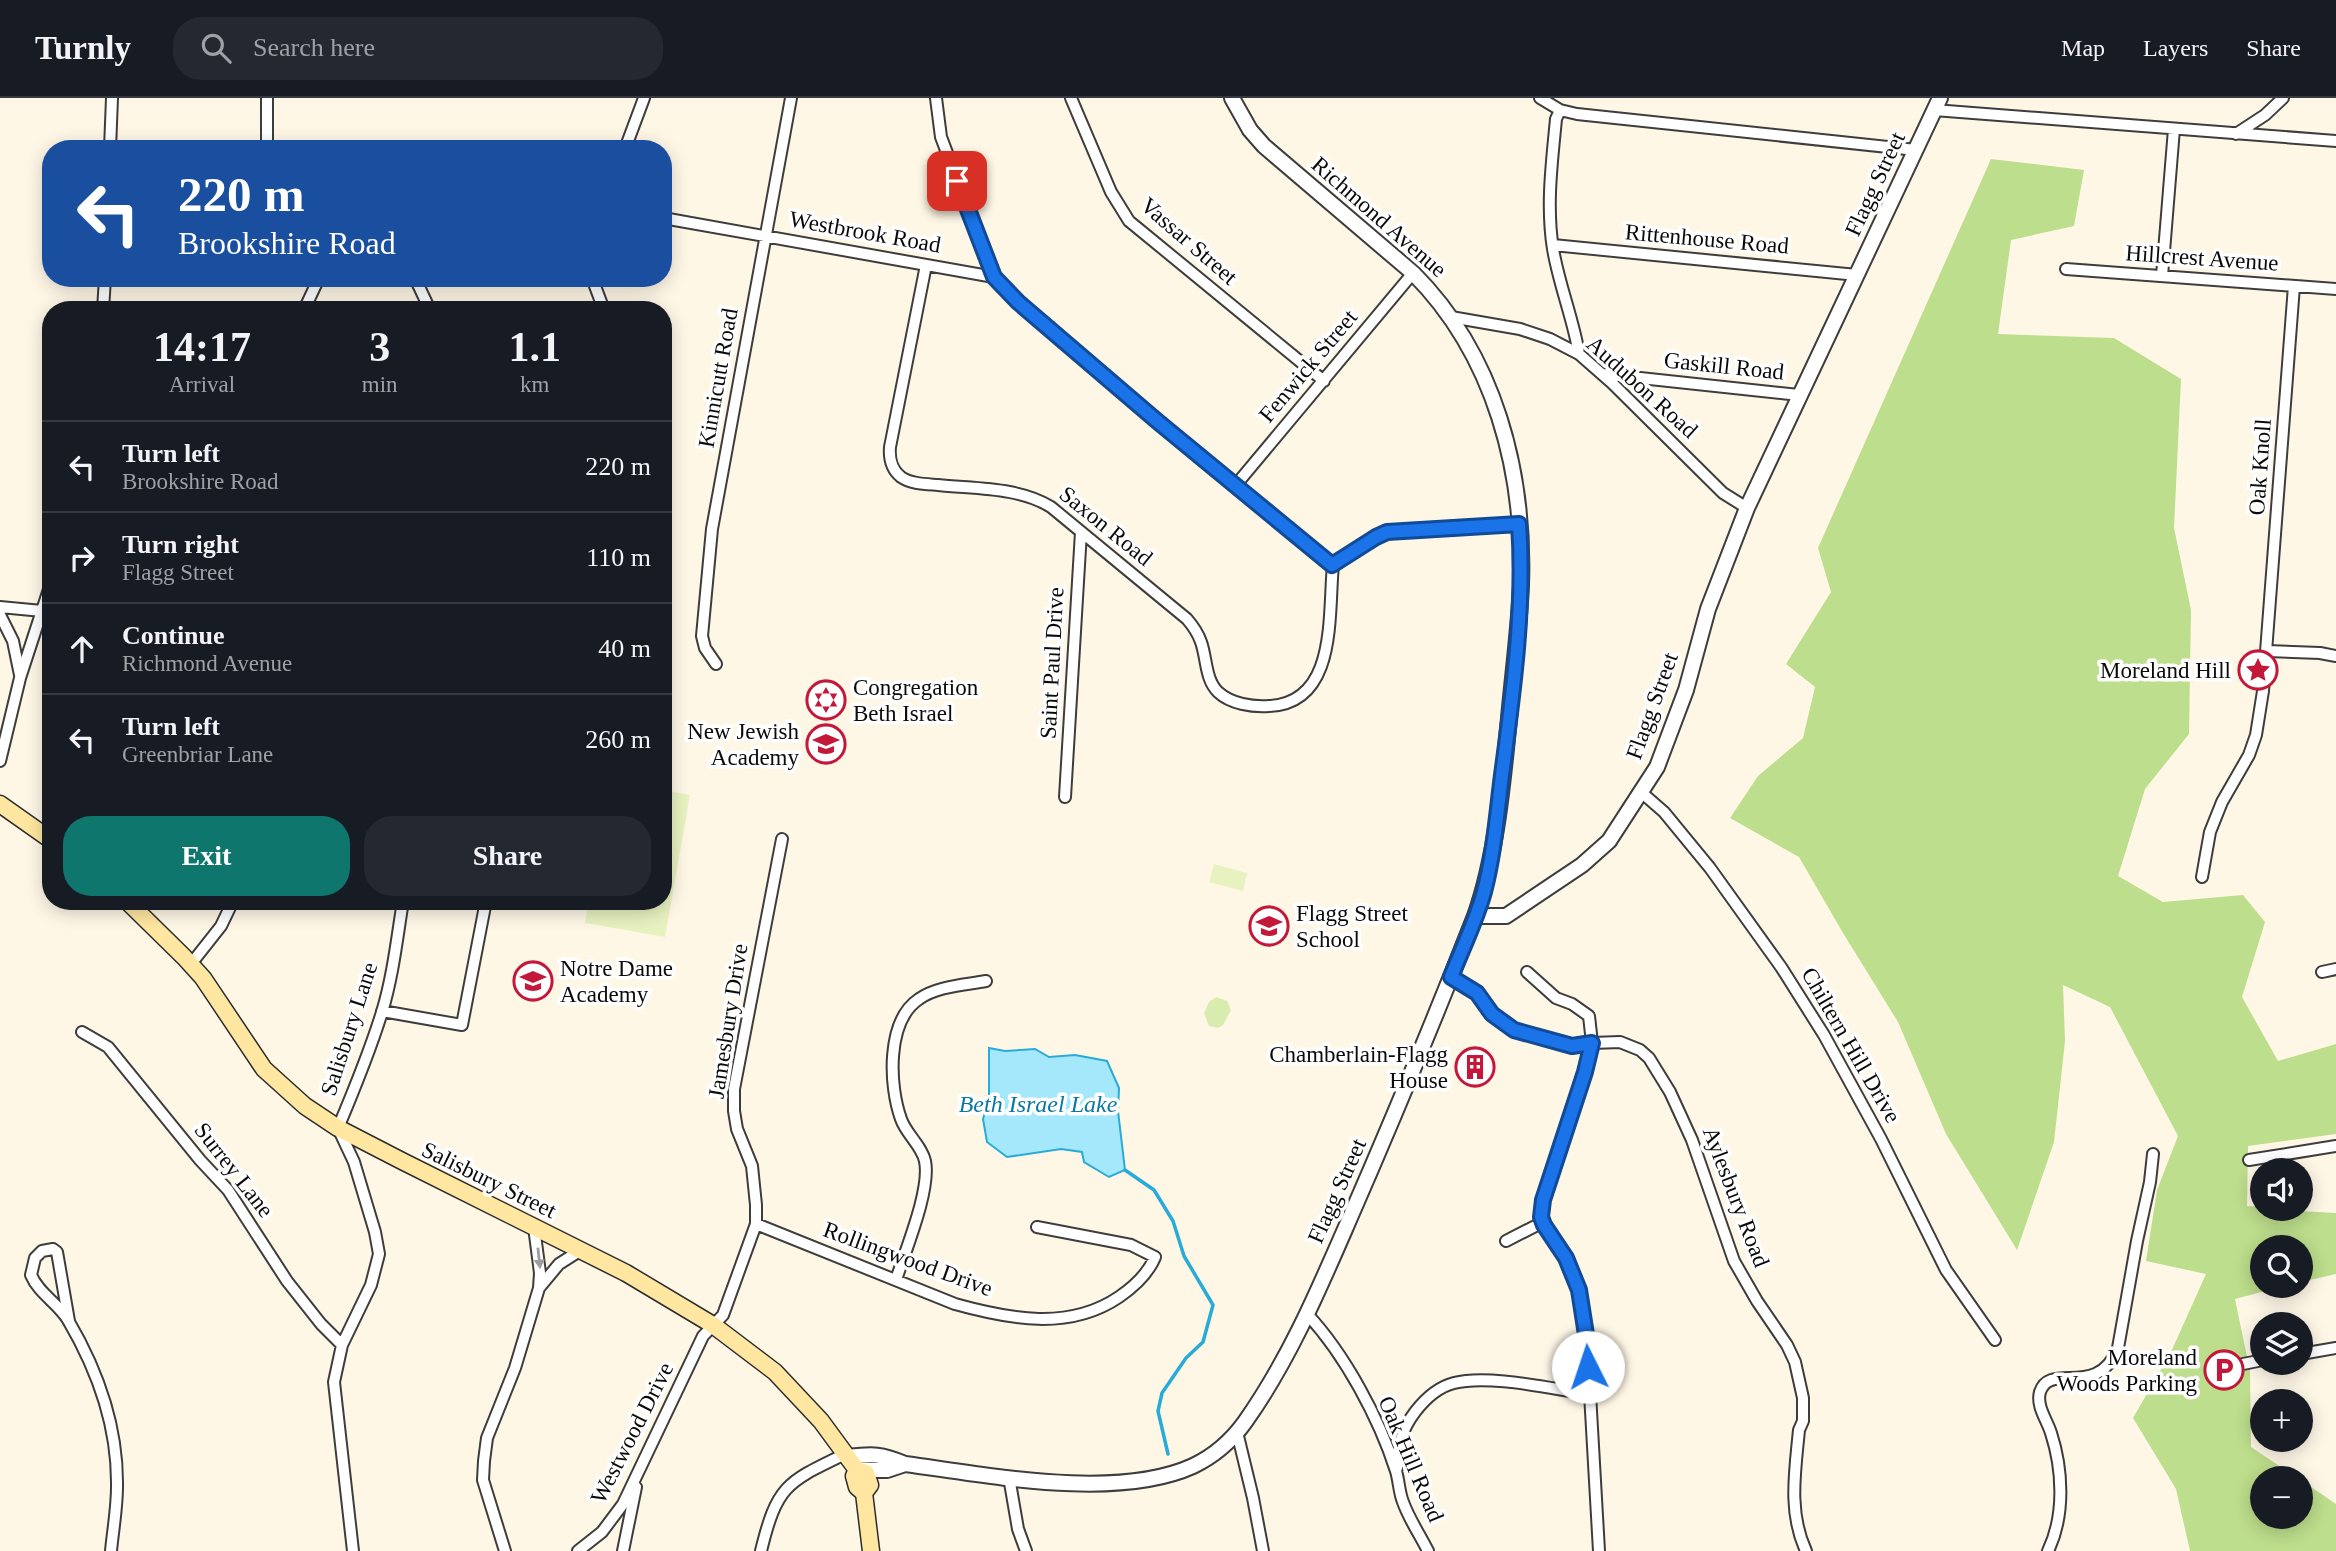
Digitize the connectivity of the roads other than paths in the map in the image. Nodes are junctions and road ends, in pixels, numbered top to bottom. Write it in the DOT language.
graph roads {
  1 [pos="112,98"];
  2 [pos="267,98"];
  3 [pos="644,98"];
  4 [pos="791,98"];
  5 [pos="936,98"];
  6 [pos="1071,98"];
  7 [pos="1233,98"];
  8 [pos="1540,98"];
  9 [pos="2283,98"];
  10 [pos="1937,104"];
  11 [pos="1560,110"];
  12 [pos="2174,129"];
  13 [pos="2236,134"];
  14 [pos="110,140"];
  15 [pos="267,140"];
  16 [pos="628,140"];
  17 [pos="2336,141"];
  18 [pos="1916,150"];
  19 [pos="672,220"];
  20 [pos="765,236"];
  21 [pos="1553,245"];
  22 [pos="926,265"];
  23 [pos="2066,269"];
  24 [pos="1413,273"];
  25 [pos="1857,275"];
  26 [pos="2162,276"];
  27 [pos="994,277"];
  28 [pos="2294,286"];
  29 [pos="2336,289"];
  30 [pos="1451,317"];
  31 [pos="1579,354"];
  32 [pos="1602,373"];
  33 [pos="1324,381"];
  34 [pos="1798,395"];
  35 [pos="1236,486"];
  36 [pos="1747,508"];
  37 [pos="1519,524"];
  38 [pos="1081,532"];
  39 [pos="1332,565"];
  40 [pos="0,607"];
  41 [pos="42,611"];
  42 [pos="0,615"];
  43 [pos="2267,650"];
  44 [pos="2336,656"];
  45 [pos="716,664"];
  46 [pos="20,678"];
  47 [pos="0,761"];
  48 [pos="1642,792"];
  49 [pos="1065,797"];
  50 [pos="0,804"];
  51 [pos="42,834"];
  52 [pos="782,839"];
  53 [pos="2202,877"];
  54 [pos="136,910"];
  55 [pos="229,910"];
  56 [pos="402,910"];
  57 [pos="484,910"];
  58 [pos="1475,916"];
  59 [pos="191,964"];
  60 [pos="2336,969"];
  61 [pos="1527,972"];
  62 [pos="2322,972"];
  63 [pos="1451,977"];
  64 [pos="986,981"];
  65 [pos="382,1011"];
  66 [pos="82,1032"];
  67 [pos="1592,1043"];
  68 [pos="338,1128"];
  69 [pos="2336,1146"];
  70 [pos="2154,1154"];
  71 [pos="2249,1160"];
  72 [pos="1542,1222"];
  73 [pos="756,1224"];
  74 [pos="534,1227"];
  75 [pos="1037,1227"];
  76 [pos="1506,1241"];
  77 [pos="581,1250"];
  78 [pos="896,1280"];
  79 [pos="539,1288"];
  80 [pos="1308,1315"];
  81 [pos="69,1321"];
  82 [pos="713,1325"];
  83 [pos="1995,1340"];
  84 [pos="342,1345"];
  85 [pos="2336,1348"];
  86 [pos="2313,1352"];
  87 [pos="2250,1363"];
  88 [pos="2233,1366"];
  89 [pos="1589,1394"];
  90 [pos="1237,1432"];
  91 [pos="850,1460"];
  92 [pos="639,1471"];
  93 [pos="1397,1474"];
  94 [pos="1009,1478"];
  95 [pos="111,1551"];
  96 [pos="353,1551"];
  97 [pos="505,1551"];
  98 [pos="578,1551"];
  99 [pos="622,1551"];
  100 [pos="761,1551"];
  101 [pos="871,1551"];
  102 [pos="1026,1551"];
  103 [pos="1263,1551"];
  104 [pos="1428,1551"];
  105 [pos="1598,1551"];
  106 [pos="1806,1551"];
  107 [pos="2048,1551"];
  1 -- 14 [label="street"];
  2 -- 15 [label="street"];
  3 -- 16 [label="street"];
  4 -- 20 [label="street, Kinnicutt Road"];
  5 -- 27 [label="street"];
  6 -- 33 [label="street, Vassar Street"];
  7 -- 24 [label="street, Richmond Avenue"];
  8 -- 11 [label="street"];
  9 -- 13 [label="street"];
  10 -- 12 [label="street"];
  10 -- 18 [label="street, Flagg Street"];
  11 -- 18 [label="street"];
  11 -- 21 [label="street"];
  12 -- 13 [label="street"];
  12 -- 26 [label="street"];
  13 -- 17 [label="street"];
  18 -- 25 [label="street, Flagg Street"];
  19 -- 20 [label="street, Westbrook Road"];
  20 -- 22 [label="street, Westbrook Road"];
  20 -- 45 [label="street, Kinnicutt Road"];
  21 -- 25 [label="street, Rittenhouse Road"];
  21 -- 31 [label="street"];
  22 -- 27 [label="street, Westbrook Road"];
  22 -- 38 [label="street, Saxon Road"];
  23 -- 26 [label="street, Hillcrest Avenue"];
  24 -- 30 [label="street, Richmond Avenue"];
  24 -- 33 [label="street, Fenwick Street"];
  25 -- 34 [label="street, Flagg Street"];
  26 -- 28 [label="street, Hillcrest Avenue"];
  27 -- 35 [label="street"];
  28 -- 29 [label="street, Hillcrest Avenue"];
  28 -- 43 [label="street, Oak Knoll"];
  30 -- 31 [label="street, Audubon Road"];
  30 -- 37 [label="street, Richmond Avenue"];
  31 -- 32 [label="street, Audubon Road"];
  32 -- 34 [label="street, Gaskill Road"];
  32 -- 36 [label="street, Audubon Road"];
  33 -- 35 [label="street, Fenwick Street"];
  34 -- 36 [label="street, Flagg Street"];
  35 -- 39 [label="street"];
  36 -- 48 [label="street, Flagg Street"];
  37 -- 39 [label="street"];
  37 -- 58 [label="street, Richmond Avenue"];
  38 -- 39 [label="street, Saxon Road"];
  38 -- 49 [label="street, Saint Paul Drive"];
  40 -- 41 [label="street"];
  41 -- 46 [label="street"];
  42 -- 46 [label="street"];
  43 -- 44 [label="street"];
  43 -- 53 [label="street, Oak Knoll"];
  46 -- 47 [label="street"];
  48 -- 58 [label="street, Flagg Street"];
  48 -- 83 [label="street, Chiltern Hill Drive"];
  50 -- 51 [label="main road"];
  52 -- 73 [label="street, Jamesbury Drive"];
  54 -- 59 [label="main road, Salisbury Street"];
  55 -- 59 [label="street"];
  56 -- 65 [label="street, Salisbury Lane"];
  57 -- 65 [label="street"];
  58 -- 63 [label="street, Flagg Street"];
  59 -- 68 [label="main road, Salisbury Street"];
  60 -- 62 [label="street"];
  61 -- 67 [label="street"];
  63 -- 67 [label="street, Aylesbury Road"];
  63 -- 80 [label="street, Flagg Street"];
  64 -- 78 [label="street"];
  65 -- 68 [label="street, Salisbury Lane"];
  66 -- 84 [label="street, Surrey Lane"];
  67 -- 72 [label="street"];
  67 -- 106 [label="street, Aylesbury Road"];
  68 -- 74 [label="main road, Salisbury Street"];
  68 -- 84 [label="street"];
  69 -- 71 [label="street"];
  70 -- 107 [label="street"];
  72 -- 76 [label="street"];
  72 -- 89 [label="street"];
  73 -- 78 [label="street, Rollingwood Drive"];
  73 -- 82 [label="street, Jamesbury Drive"];
  74 -- 77 [label="main road, Salisbury Street"];
  74 -- 79 [label="street, one-way"];
  75 -- 78 [label="street, Rollingwood Drive"];
  77 -- 79 [label="street"];
  77 -- 82 [label="main road, Salisbury Street"];
  79 -- 97 [label="street"];
  80 -- 90 [label="street, Flagg Street"];
  80 -- 93 [label="street, Oak Hill Road"];
  81 -- 81 [label="street"];
  81 -- 95 [label="street"];
  82 -- 91 [label="main road, Salisbury Street"];
  82 -- 92 [label="street, Westwood Drive"];
  84 -- 96 [label="street"];
  85 -- 86 [label="street"];
  87 -- 88 [label="street"];
  89 -- 93 [label="street"];
  89 -- 105 [label="street"];
  90 -- 94 [label="street, Flagg Street"];
  90 -- 103 [label="street"];
  91 -- 94 [label="street, Flagg Street"];
  91 -- 100 [label="street"];
  91 -- 101 [label="main road, Salisbury Street"];
  92 -- 98 [label="street, Westwood Drive"];
  92 -- 99 [label="street"];
  93 -- 104 [label="street, Oak Hill Road"];
  94 -- 102 [label="street"];
}
